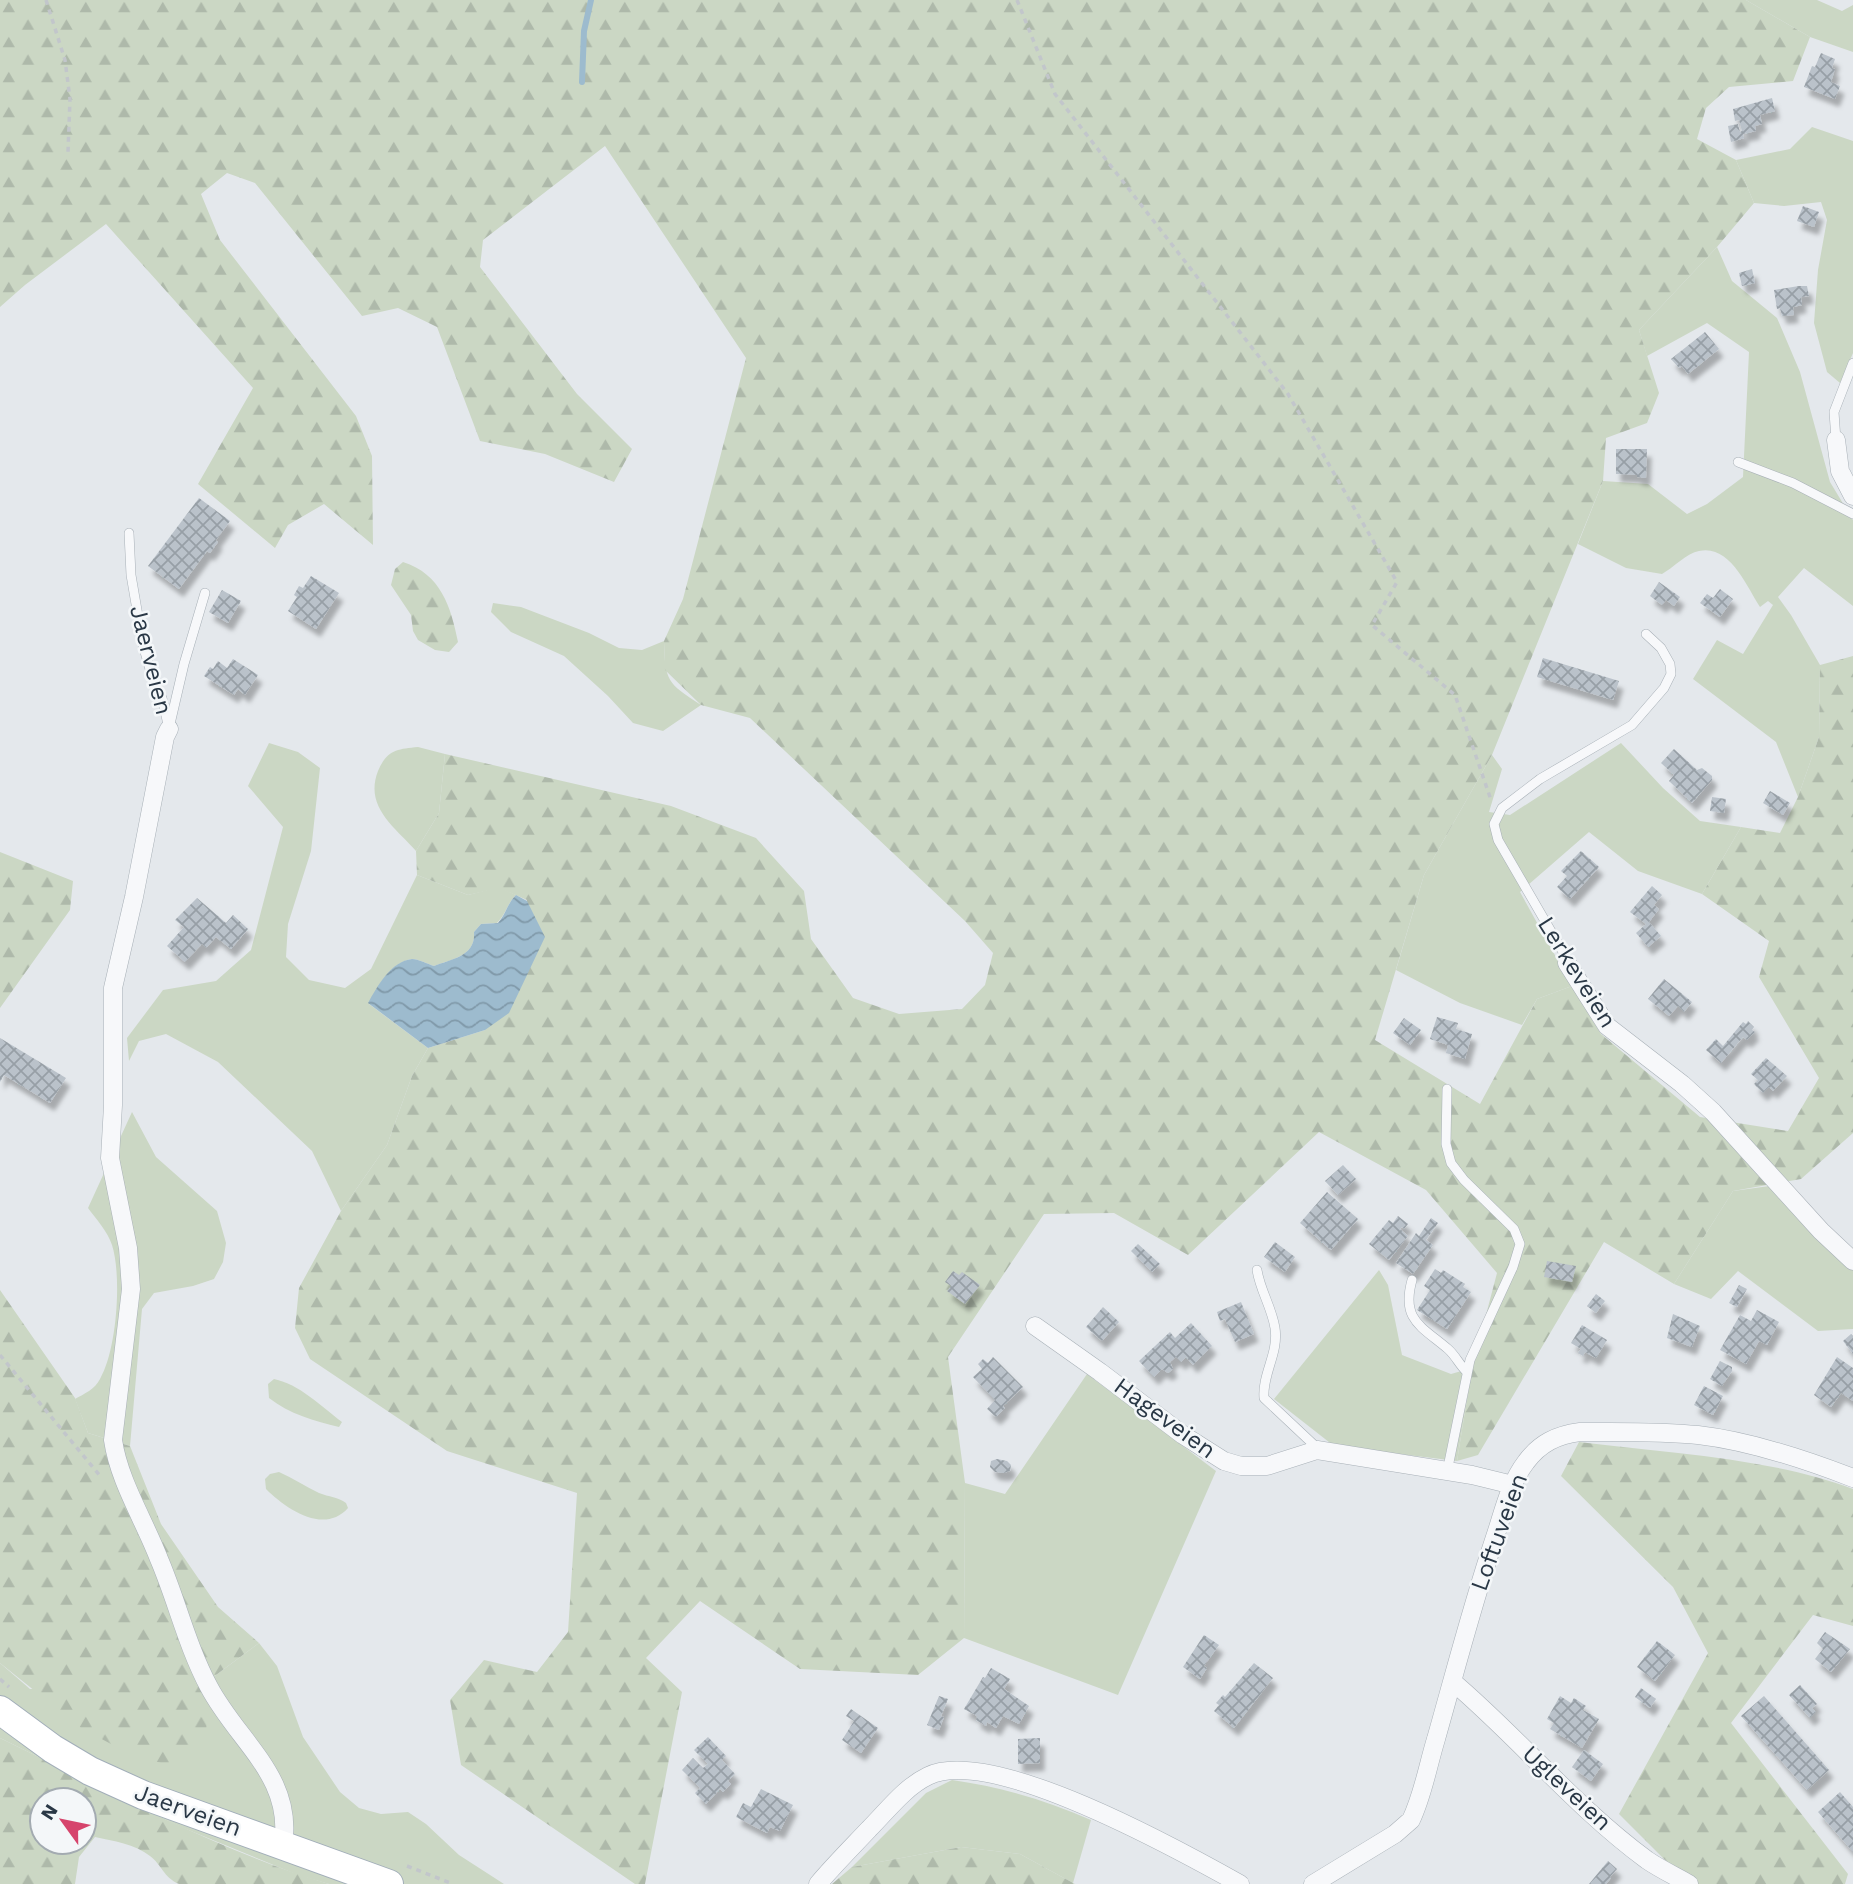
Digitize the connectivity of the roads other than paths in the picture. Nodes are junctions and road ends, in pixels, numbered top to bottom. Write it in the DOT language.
graph roads {
  1 [pos="1853,363"];
  2 [pos="1836,440"];
  3 [pos="1738,462"];
  4 [pos="1853,496"];
  5 [pos="1853,514"];
  6 [pos="129,533"];
  7 [pos="205,593"];
  8 [pos="1646,634"];
  9 [pos="169,729"];
  10 [pos="1567,962"];
  11 [pos="1447,1089"];
  12 [pos="1853,1261"];
  13 [pos="1257,1270"];
  14 [pos="1412,1280"];
  15 [pos="1035,1326"];
  16 [pos="1466,1371"];
  17 [pos="1317,1450"];
  18 [pos="1447,1472"];
  19 [pos="1853,1478"];
  20 [pos="1513,1485"];
  21 [pos="1453,1682"];
  22 [pos="8,1701"];
  23 [pos="284,1845"];
  24 [pos="389,1884"];
  25 [pos="818,1884"];
  26 [pos="1240,1884"];
  27 [pos="1312,1884"];
  28 [pos="1689,1884"];
  1 -- 2 [label="lane"];
  2 -- 4 [label="street"];
  3 -- 5 [label="lane"];
  6 -- 9 [label="lane, Jaerveien"];
  7 -- 9 [label="lane, Jaerveien"];
  8 -- 10 [label="lane, Lerkeveien"];
  9 -- 23 [label="street"];
  10 -- 12 [label="street, Lerkeveien"];
  11 -- 16 [label="lane"];
  13 -- 17 [label="lane"];
  14 -- 16 [label="lane"];
  15 -- 17 [label="street, Hageveien"];
  16 -- 18 [label="lane"];
  17 -- 18 [label="street, Hageveien"];
  18 -- 20 [label="street, Hageveien"];
  19 -- 20 [label="street, Loftuveien"];
  20 -- 21 [label="street, Loftuveien"];
  21 -- 27 [label="street, Loftuveien"];
  21 -- 28 [label="street, Ugleveien"];
  22 -- 23 [label="main road, Jaerveien"];
  23 -- 24 [label="main road, Jaerveien"];
  25 -- 26 [label="street"];
}
